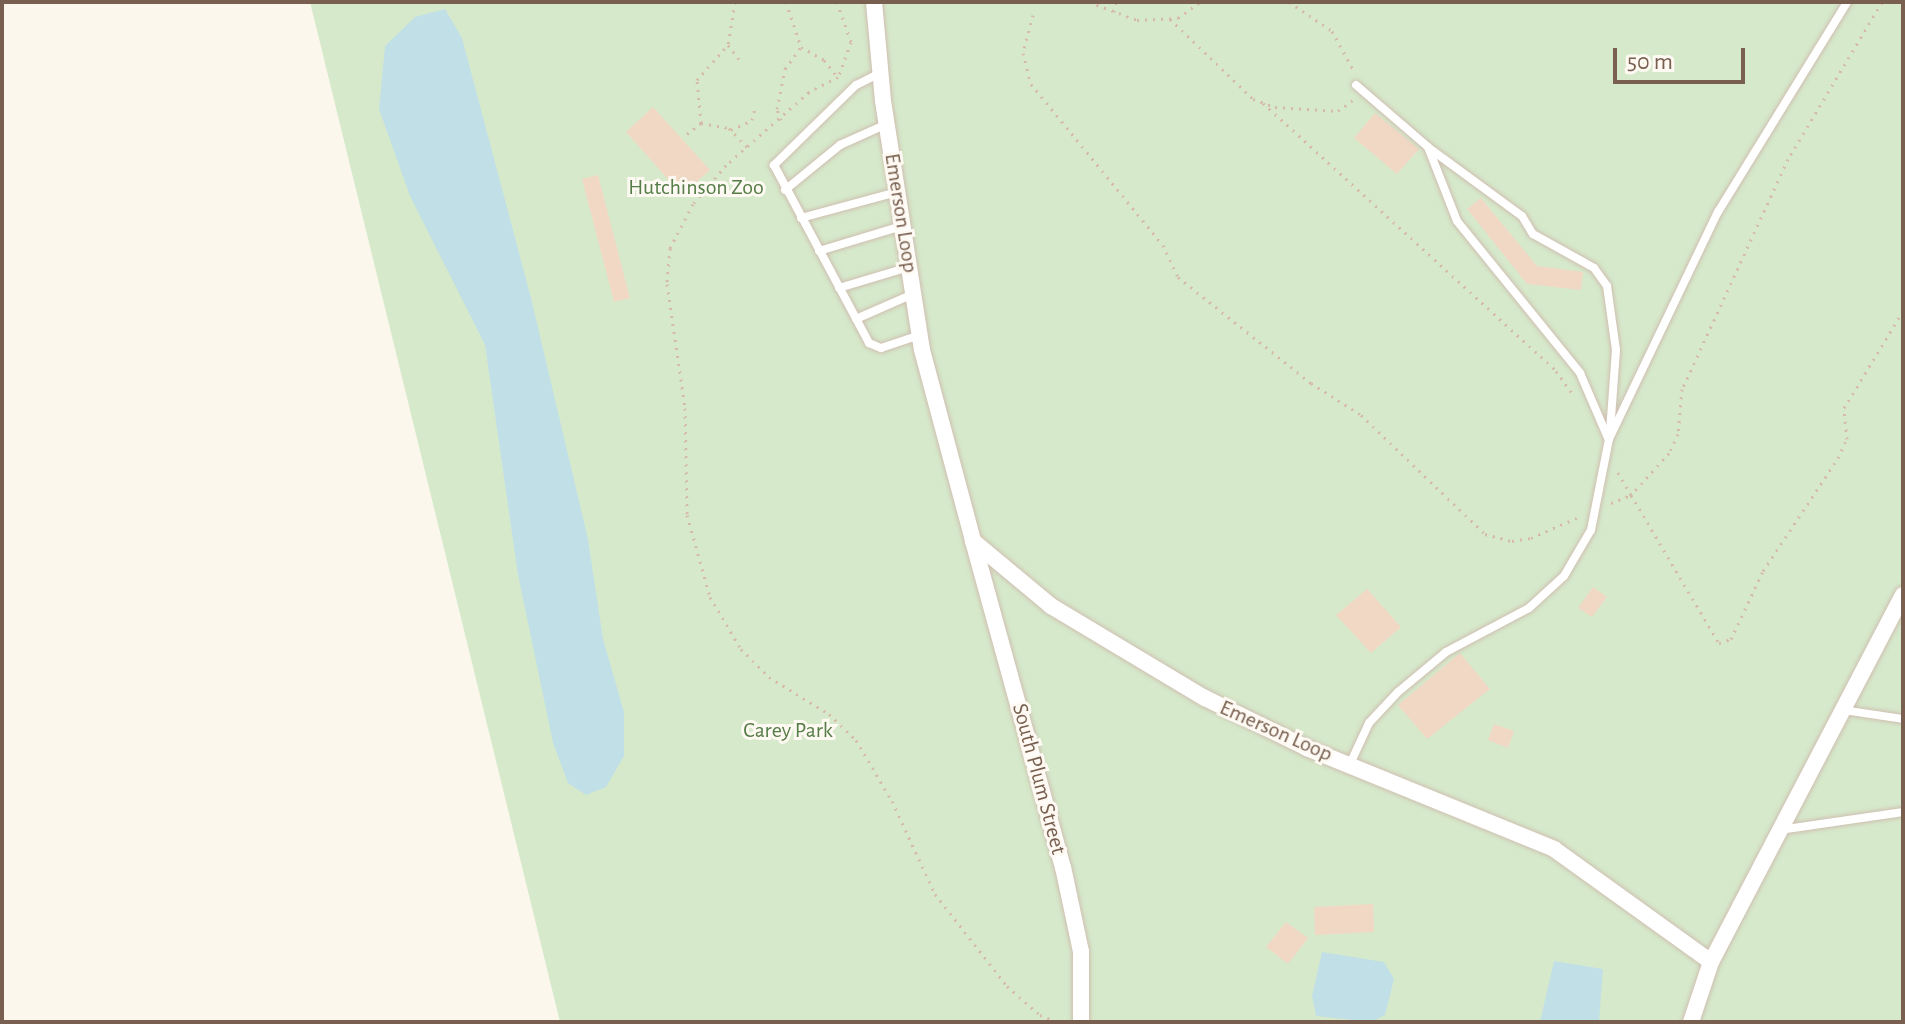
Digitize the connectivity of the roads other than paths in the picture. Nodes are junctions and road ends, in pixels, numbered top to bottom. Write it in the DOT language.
graph roads {
  1 [pos="874,2"];
  2 [pos="1847,2"];
  3 [pos="880,73"];
  4 [pos="1356,85"];
  5 [pos="887,124"];
  6 [pos="1428,147"];
  7 [pos="785,190"];
  8 [pos="897,192"];
  9 [pos="801,218"];
  10 [pos="903,226"];
  11 [pos="819,251"];
  12 [pos="909,267"];
  13 [pos="839,288"];
  14 [pos="914,294"];
  15 [pos="856,319"];
  16 [pos="920,335"];
  17 [pos="1609,439"];
  18 [pos="973,541"];
  19 [pos="1903,595"];
  20 [pos="1843,710"];
  21 [pos="1903,719"];
  22 [pos="1350,764"];
  23 [pos="1903,812"];
  24 [pos="1779,831"];
  25 [pos="1711,962"];
  26 [pos="1081,1022"];
  27 [pos="1691,1022"];
  1 -- 3 [label="street, Emerson Loop"];
  2 -- 17 [label="lane"];
  3 -- 5 [label="street, Emerson Loop"];
  3 -- 7 [label="lane"];
  4 -- 6 [label="lane"];
  5 -- 7 [label="lane"];
  5 -- 8 [label="street, Emerson Loop"];
  6 -- 17 [label="lane"];
  6 -- 17 [label="lane"];
  7 -- 9 [label="lane"];
  8 -- 9 [label="lane"];
  8 -- 10 [label="street, Emerson Loop"];
  9 -- 11 [label="lane"];
  10 -- 11 [label="lane"];
  10 -- 12 [label="street, Emerson Loop"];
  11 -- 13 [label="lane"];
  12 -- 13 [label="lane"];
  12 -- 14 [label="street, Emerson Loop"];
  13 -- 15 [label="lane"];
  14 -- 15 [label="lane"];
  14 -- 16 [label="street, Emerson Loop"];
  15 -- 16 [label="lane"];
  16 -- 18 [label="street, Emerson Loop"];
  17 -- 22 [label="lane"];
  18 -- 22 [label="street, Emerson Loop"];
  18 -- 26 [label="street, South Plum Street"];
  19 -- 20 [label="street"];
  20 -- 21 [label="lane"];
  20 -- 24 [label="street"];
  22 -- 25 [label="street, Emerson Loop"];
  23 -- 24 [label="lane"];
  24 -- 25 [label="street"];
  25 -- 27 [label="street"];
}
